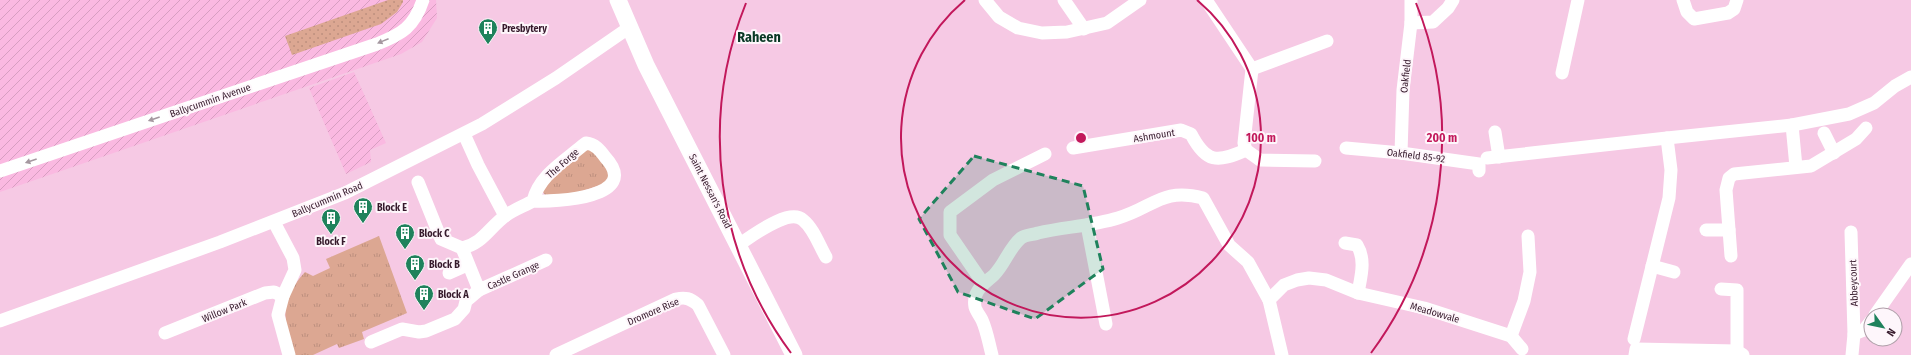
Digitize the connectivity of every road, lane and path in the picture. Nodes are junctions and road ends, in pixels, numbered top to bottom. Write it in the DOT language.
graph roads {
  1 [pos="423,0"];
  2 [pos="618,0"];
  3 [pos="985,0"];
  4 [pos="1064,0"];
  5 [pos="1140,0"];
  6 [pos="1206,0"];
  7 [pos="1411,0"];
  8 [pos="1453,0"];
  9 [pos="1578,0"];
  10 [pos="1683,0"];
  11 [pos="1737,0"];
  12 [pos="1411,23"];
  13 [pos="630,27"];
  14 [pos="1084,29"];
  15 [pos="1327,41"];
  16 [pos="1252,69"];
  17 [pos="1562,73"];
  18 [pos="1911,77"];
  19 [pos="1792,125"];
  20 [pos="1866,128"];
  21 [pos="1495,132"];
  22 [pos="1824,133"];
  23 [pos="464,134"];
  24 [pos="1667,138"];
  25 [pos="1073,148"];
  26 [pos="1346,148"];
  27 [pos="1246,150"];
  28 [pos="1401,153"];
  29 [pos="1834,153"];
  30 [pos="1044,154"];
  31 [pos="1315,161"];
  32 [pos="1796,167"];
  33 [pos="0,171"];
  34 [pos="1479,171"];
  35 [pos="418,182"];
  36 [pos="533,201"];
  37 [pos="505,216"];
  38 [pos="274,222"];
  39 [pos="1087,224"];
  40 [pos="1706,230"];
  41 [pos="1729,230"];
  42 [pos="1851,232"];
  43 [pos="1528,236"];
  44 [pos="1345,243"];
  45 [pos="738,245"];
  46 [pos="462,248"];
  47 [pos="1731,256"];
  48 [pos="826,257"];
  49 [pos="546,260"];
  50 [pos="1911,264"];
  51 [pos="467,265"];
  52 [pos="1652,266"];
  53 [pos="449,272"];
  54 [pos="1674,272"];
  55 [pos="983,283"];
  56 [pos="1722,289"];
  57 [pos="479,290"];
  58 [pos="1358,293"];
  59 [pos="283,296"];
  60 [pos="1269,300"];
  61 [pos="1881,307"];
  62 [pos="0,320"];
  63 [pos="1106,324"];
  64 [pos="1863,330"];
  65 [pos="164,334"];
  66 [pos="1854,334"];
  67 [pos="1511,336"];
  68 [pos="1634,339"];
  69 [pos="371,342"];
  70 [pos="1522,349"];
  71 [pos="1740,353"];
  72 [pos="289,355"];
  73 [pos="556,355"];
  74 [pos="724,355"];
  75 [pos="794,355"];
  76 [pos="992,355"];
  77 [pos="1282,355"];
  78 [pos="1635,355"];
  79 [pos="1852,355"];
  1 -- 33 [label="street, Ballycummin Avenue, one-way"];
  2 -- 13 [label="main road, Saint Nessan's Road"];
  3 -- 14 [label="street"];
  4 -- 14 [label="street"];
  5 -- 14 [label="street"];
  6 -- 16 [label="street"];
  7 -- 12 [label="street, Oakfield"];
  8 -- 12 [label="street"];
  9 -- 17 [label="street"];
  10 -- 11 [label="street"];
  12 -- 28 [label="street, Oakfield"];
  13 -- 23 [label="street, Ballycummin Road"];
  13 -- 45 [label="main road, Saint Nessan's Road"];
  15 -- 16 [label="street"];
  16 -- 27 [label="street"];
  18 -- 19 [label="street"];
  19 -- 24 [label="street"];
  19 -- 32 [label="street"];
  20 -- 29 [label="street"];
  21 -- 24 [label="street"];
  22 -- 29 [label="street"];
  23 -- 37 [label="street"];
  23 -- 38 [label="street, Ballycummin Road"];
  24 -- 52 [label="street"];
  25 -- 27 [label="street, Ashmount"];
  26 -- 28 [label="street, Oakfield 85-92"];
  27 -- 31 [label="street"];
  28 -- 34 [label="street, Oakfield 85-92"];
  29 -- 32 [label="street"];
  30 -- 55 [label="street"];
  32 -- 41 [label="street"];
  35 -- 46 [label="street"];
  36 -- 36 [label="street, The Forge"];
  36 -- 37 [label="street, The Forge"];
  37 -- 46 [label="street"];
  38 -- 59 [label="street"];
  38 -- 62 [label="street, Ballycummin Road"];
  39 -- 55 [label="street"];
  39 -- 60 [label="street"];
  39 -- 63 [label="street"];
  40 -- 41 [label="street"];
  41 -- 47 [label="street"];
  42 -- 66 [label="street, Abbeycourt"];
  43 -- 67 [label="street"];
  44 -- 58 [label="street"];
  45 -- 48 [label="street"];
  45 -- 75 [label="main road, Saint Nessan's Road"];
  46 -- 51 [label="street, Castle Grange"];
  49 -- 57 [label="street, Castle Grange"];
  50 -- 61 [label="street"];
  51 -- 53 [label="street"];
  51 -- 57 [label="street, Castle Grange"];
  52 -- 54 [label="street"];
  52 -- 68 [label="street"];
  55 -- 76 [label="street"];
  56 -- 71 [label="street"];
  57 -- 69 [label="street, Castle Grange"];
  58 -- 60 [label="street, Meadowvale"];
  58 -- 67 [label="street, Meadowvale"];
  59 -- 65 [label="street, Willow Park"];
  59 -- 72 [label="street"];
  60 -- 77 [label="street"];
  64 -- 66 [label="street"];
  66 -- 79 [label="street, Abbeycourt"];
  67 -- 70 [label="street"];
  71 -- 78 [label="street"];
  73 -- 74 [label="street, Dromore Rise"];
}
